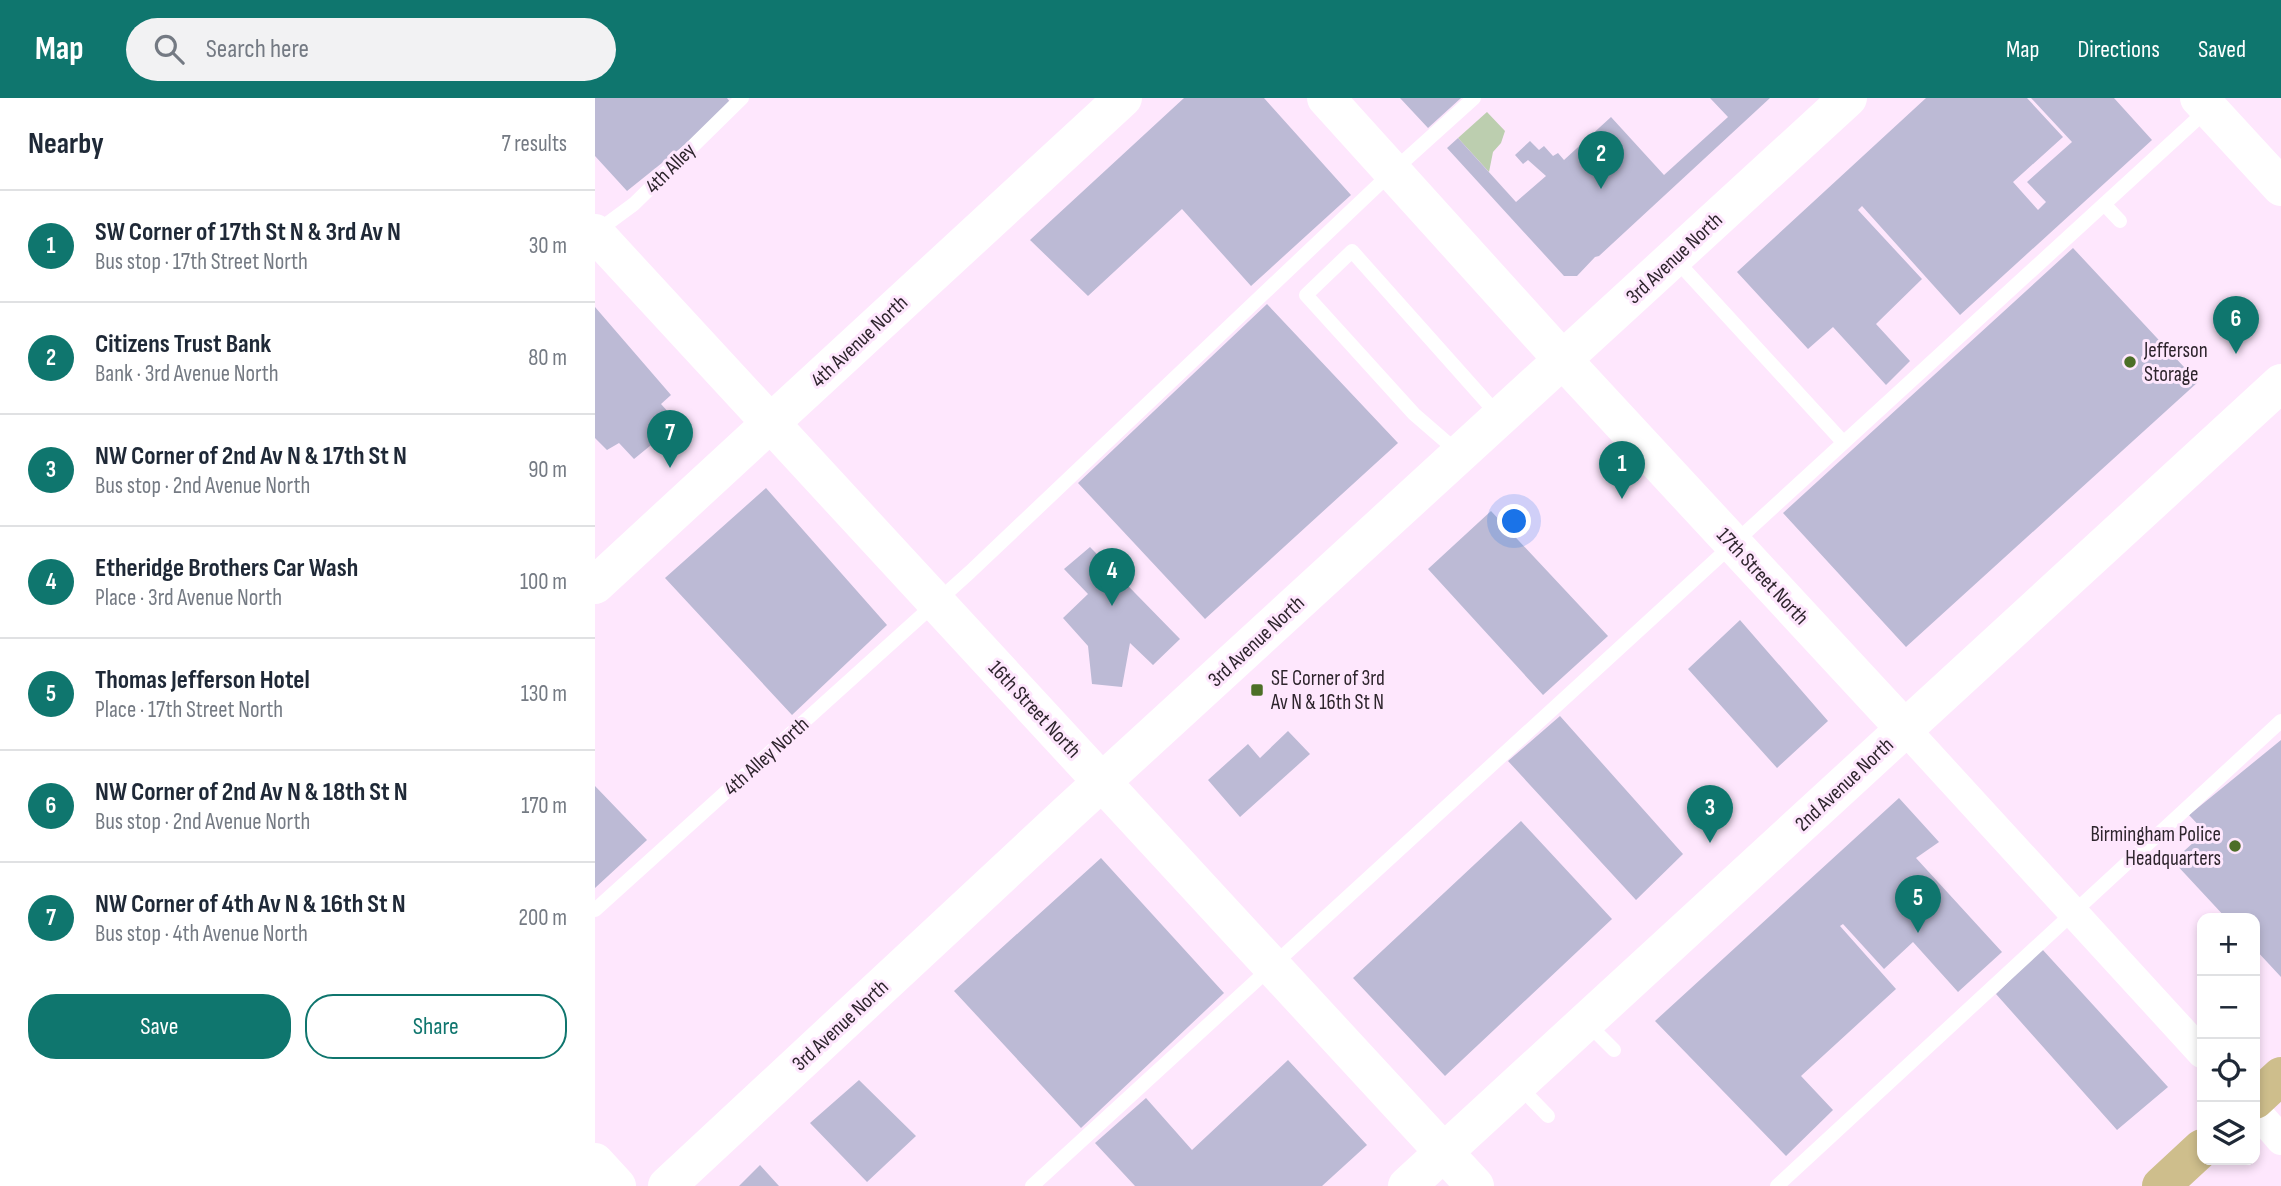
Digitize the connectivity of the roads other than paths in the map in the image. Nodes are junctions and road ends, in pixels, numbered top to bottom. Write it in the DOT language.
graph roads {
  1 [pos="742,98"];
  2 [pos="1123,98"];
  3 [pos="1326,98"];
  4 [pos="1474,98"];
  5 [pos="1848,98"];
  6 [pos="2204,103"];
  7 [pos="1393,171"];
  8 [pos="2281,187"];
  9 [pos="2104,204"];
  10 [pos="2120,221"];
  11 [pos="595,233"];
  12 [pos="1674,258"];
  13 [pos="1563,360"];
  14 [pos="2281,383"];
  15 [pos="1500,417"];
  16 [pos="771,423"];
  17 [pos="1843,442"];
  18 [pos="1461,454"];
  19 [pos="1733,544"];
  20 [pos="595,585"];
  21 [pos="936,602"];
  22 [pos="2281,722"];
  23 [pos="1905,729"];
  24 [pos="1103,782"];
  25 [pos="595,910"];
  26 [pos="2074,913"];
  27 [pos="1272,966"];
  28 [pos="1586,1022"];
  29 [pos="2197,1048"];
  30 [pos="1614,1050"];
  31 [pos="2281,1076"];
  32 [pos="1517,1084"];
  33 [pos="2260,1095"];
  34 [pos="1548,1116"];
  35 [pos="2260,1116"];
  36 [pos="2281,1140"];
  37 [pos="1444,1151"];
  38 [pos="2197,1153"];
  39 [pos="595,1162"];
  40 [pos="617,1186"];
  41 [pos="667,1186"];
  42 [pos="1031,1186"];
  43 [pos="1407,1186"];
  44 [pos="1475,1186"];
  45 [pos="1777,1186"];
  46 [pos="2161,1186"];
  1 -- 11 [label="lane, 4th Alley"];
  2 -- 16 [label="street, 4th Avenue North"];
  3 -- 7 [label="street, 17th Street North"];
  4 -- 7 [label="lane, 4th Alley North"];
  5 -- 12 [label="street, 3rd Avenue North"];
  6 -- 8 [label="street"];
  6 -- 9 [label="lane"];
  7 -- 13 [label="street, 17th Street North"];
  7 -- 21 [label="lane, 4th Alley North"];
  9 -- 10 [label="lane"];
  9 -- 17 [label="lane"];
  11 -- 16 [label="street, 16th Street North"];
  12 -- 13 [label="street, 3rd Avenue North"];
  12 -- 17 [label="lane"];
  13 -- 15 [label="street, 3rd Avenue North"];
  13 -- 19 [label="street, 17th Street North"];
  14 -- 23 [label="street, 2nd Avenue North"];
  15 -- 18 [label="street, 3rd Avenue North"];
  15 -- 18 [label="lane"];
  16 -- 20 [label="street, 4th Avenue North"];
  16 -- 21 [label="street, 16th Street North"];
  17 -- 19 [label="lane"];
  18 -- 24 [label="street, 3rd Avenue North"];
  19 -- 23 [label="street, 17th Street North"];
  19 -- 27 [label="lane"];
  21 -- 24 [label="street, 16th Street North"];
  21 -- 25 [label="lane, 4th Alley North"];
  22 -- 26 [label="lane"];
  23 -- 26 [label="street, 17th Street North"];
  23 -- 28 [label="street, 2nd Avenue North"];
  24 -- 27 [label="street, 16th Street North"];
  24 -- 41 [label="street, 3rd Avenue North"];
  26 -- 29 [label="street, 17th Street North"];
  26 -- 45 [label="lane"];
  27 -- 37 [label="street, 16th Street North"];
  27 -- 42 [label="lane"];
  28 -- 30 [label="lane"];
  28 -- 32 [label="street, 2nd Avenue North"];
  31 -- 33 [label="main road"];
  32 -- 34 [label="lane"];
  32 -- 37 [label="street, 2nd Avenue North"];
  35 -- 36 [label="street"];
  37 -- 43 [label="street, 2nd Avenue North"];
  37 -- 44 [label="street, 16th Street North"];
  38 -- 46 [label="main road"];
  39 -- 40 [label="street"];
}
